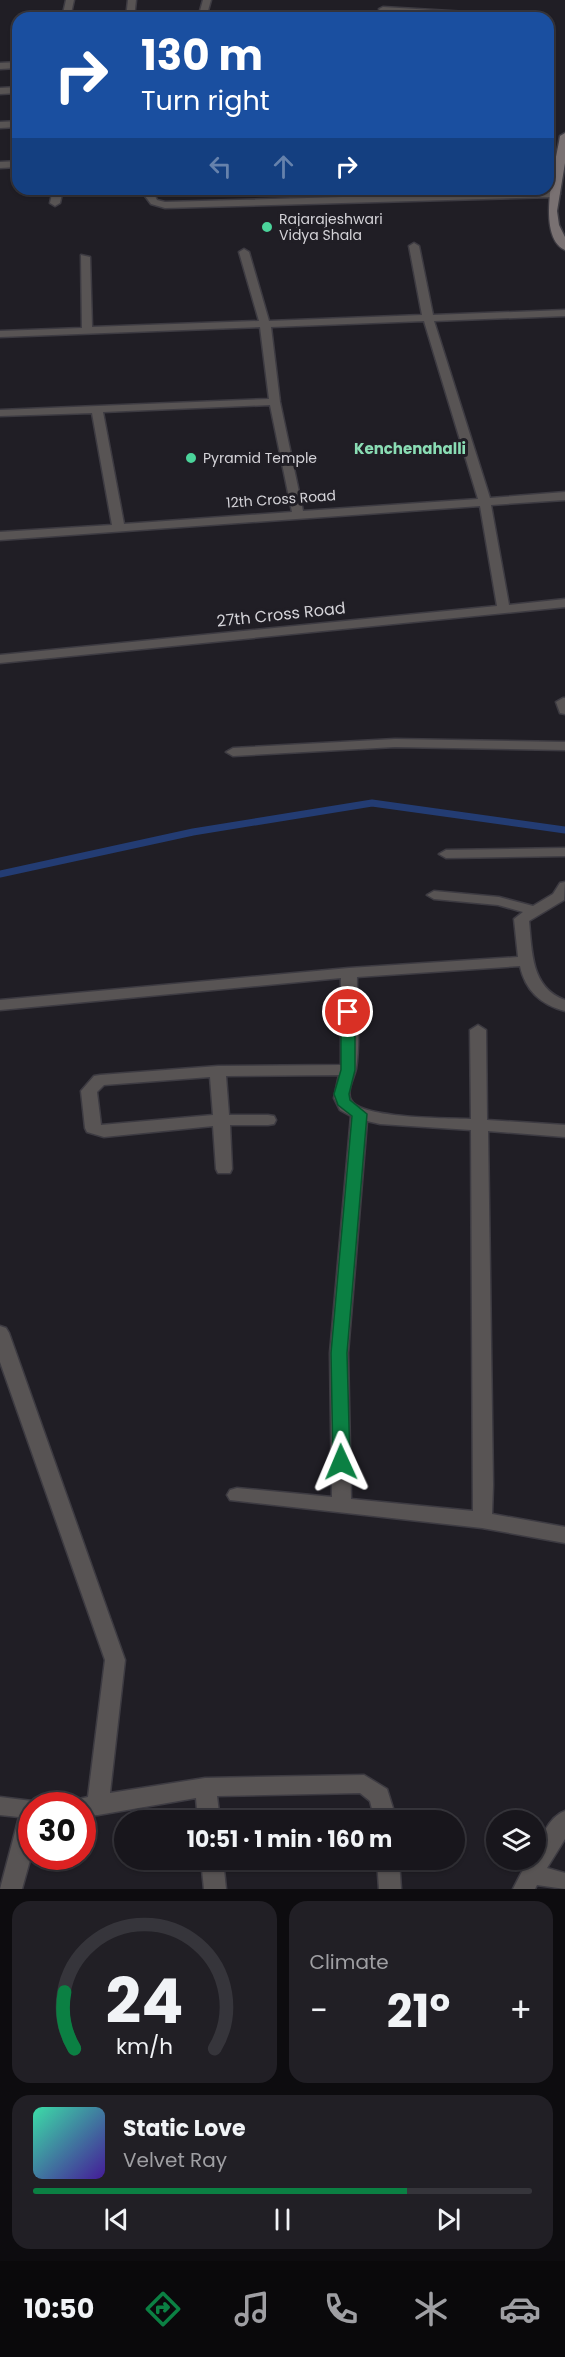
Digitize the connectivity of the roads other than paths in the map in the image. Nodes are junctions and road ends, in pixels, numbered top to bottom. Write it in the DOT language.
graph roads {
  1 [pos="389,0"];
  2 [pos="383,9"];
  3 [pos="381,12"];
  4 [pos="433,12"];
  5 [pos="565,136"];
  6 [pos="555,194"];
  7 [pos="57,195"];
  8 [pos="150,195"];
  9 [pos="317,195"];
  10 [pos="55,203"];
  11 [pos="414,246"];
  12 [pos="565,247"];
  13 [pos="244,252"];
  14 [pos="85,257"];
  15 [pos="565,313"];
  16 [pos="428,318"];
  17 [pos="265,324"];
  18 [pos="87,331"];
  19 [pos="0,334"];
  20 [pos="275,402"];
  21 [pos="98,410"];
  22 [pos="0,413"];
  23 [pos="565,496"];
  24 [pos="485,502"];
  25 [pos="298,513"];
  26 [pos="118,525"];
  27 [pos="0,536"];
  28 [pos="565,603"];
  29 [pos="504,609"];
  30 [pos="0,659"];
  31 [pos="565,702"];
  32 [pos="565,710"];
  33 [pos="565,746"];
  34 [pos="233,752"];
  35 [pos="565,852"];
  36 [pos="446,854"];
  37 [pos="565,886"];
  38 [pos="434,895"];
  39 [pos="536,911"];
  40 [pos="525,961"];
  41 [pos="349,973"];
  42 [pos="0,1005"];
  43 [pos="565,1006"];
  44 [pos="478,1029"];
  45 [pos="348,1070"];
  46 [pos="218,1071"];
  47 [pos="359,1114"];
  48 [pos="219,1120"];
  49 [pos="268,1120"];
  50 [pos="479,1125"];
  51 [pos="565,1131"];
  52 [pos="224,1169"];
  53 [pos="0,1333"];
  54 [pos="3,1354"];
  55 [pos="237,1495"];
  56 [pos="342,1506"];
  57 [pos="482,1520"];
  58 [pos="565,1535"];
  59 [pos="205,1787"];
  60 [pos="92,1792"];
  61 [pos="96,1805"];
  62 [pos="0,1806"];
  63 [pos="18,1808"];
  64 [pos="207,1810"];
  65 [pos="383,1810"];
  66 [pos="565,1820"];
  67 [pos="18,1863"];
  68 [pos="213,1870"];
  69 [pos="389,1870"];
  70 [pos="527,1881"];
  71 [pos="565,1884"];
  72 [pos="11,1889"];
  73 [pos="215,1889"];
  74 [pos="390,1889"];
  1 -- 2 [label="street"];
  2 -- 3 [label="street"];
  2 -- 4 [label="street"];
  5 -- 6 [label="main road"];
  6 -- 12 [label="main road"];
  7 -- 10 [label="street"];
  8 -- 9 [label="street"];
  11 -- 16 [label="street"];
  13 -- 17 [label="street"];
  14 -- 18 [label="street"];
  15 -- 16 [label="street"];
  16 -- 17 [label="street"];
  16 -- 24 [label="street"];
  17 -- 18 [label="street"];
  17 -- 20 [label="street"];
  18 -- 19 [label="street"];
  20 -- 21 [label="street"];
  20 -- 25 [label="street"];
  21 -- 22 [label="street"];
  21 -- 26 [label="street"];
  23 -- 24 [label="street, 12th Cross Road"];
  24 -- 25 [label="street, 12th Cross Road"];
  24 -- 29 [label="street"];
  25 -- 26 [label="street, 12th Cross Road"];
  26 -- 27 [label="street, 12th Cross Road"];
  28 -- 29 [label="street, 27th Cross Road"];
  29 -- 30 [label="street, 27th Cross Road"];
  31 -- 32 [label="street"];
  33 -- 34 [label="street"];
  35 -- 36 [label="street"];
  37 -- 39 [label="street"];
  38 -- 39 [label="street"];
  39 -- 40 [label="street"];
  40 -- 41 [label="street"];
  40 -- 43 [label="street"];
  41 -- 42 [label="street"];
  41 -- 45 [label="street"];
  44 -- 50 [label="street"];
  45 -- 46 [label="street"];
  45 -- 47 [label="street"];
  46 -- 48 [label="street"];
  46 -- 48 [label="street"];
  47 -- 50 [label="street"];
  47 -- 56 [label="street"];
  48 -- 49 [label="street"];
  48 -- 52 [label="street"];
  50 -- 51 [label="street"];
  50 -- 57 [label="street"];
  53 -- 54 [label="street"];
  54 -- 60 [label="street"];
  55 -- 56 [label="street"];
  56 -- 57 [label="street"];
  57 -- 58 [label="street"];
  59 -- 61 [label="street"];
  59 -- 64 [label="street"];
  59 -- 65 [label="street"];
  62 -- 63 [label="street"];
  66 -- 70 [label="street"];
  67 -- 72 [label="street"];
  68 -- 73 [label="street"];
  69 -- 74 [label="street"];
  70 -- 71 [label="street"];
}
